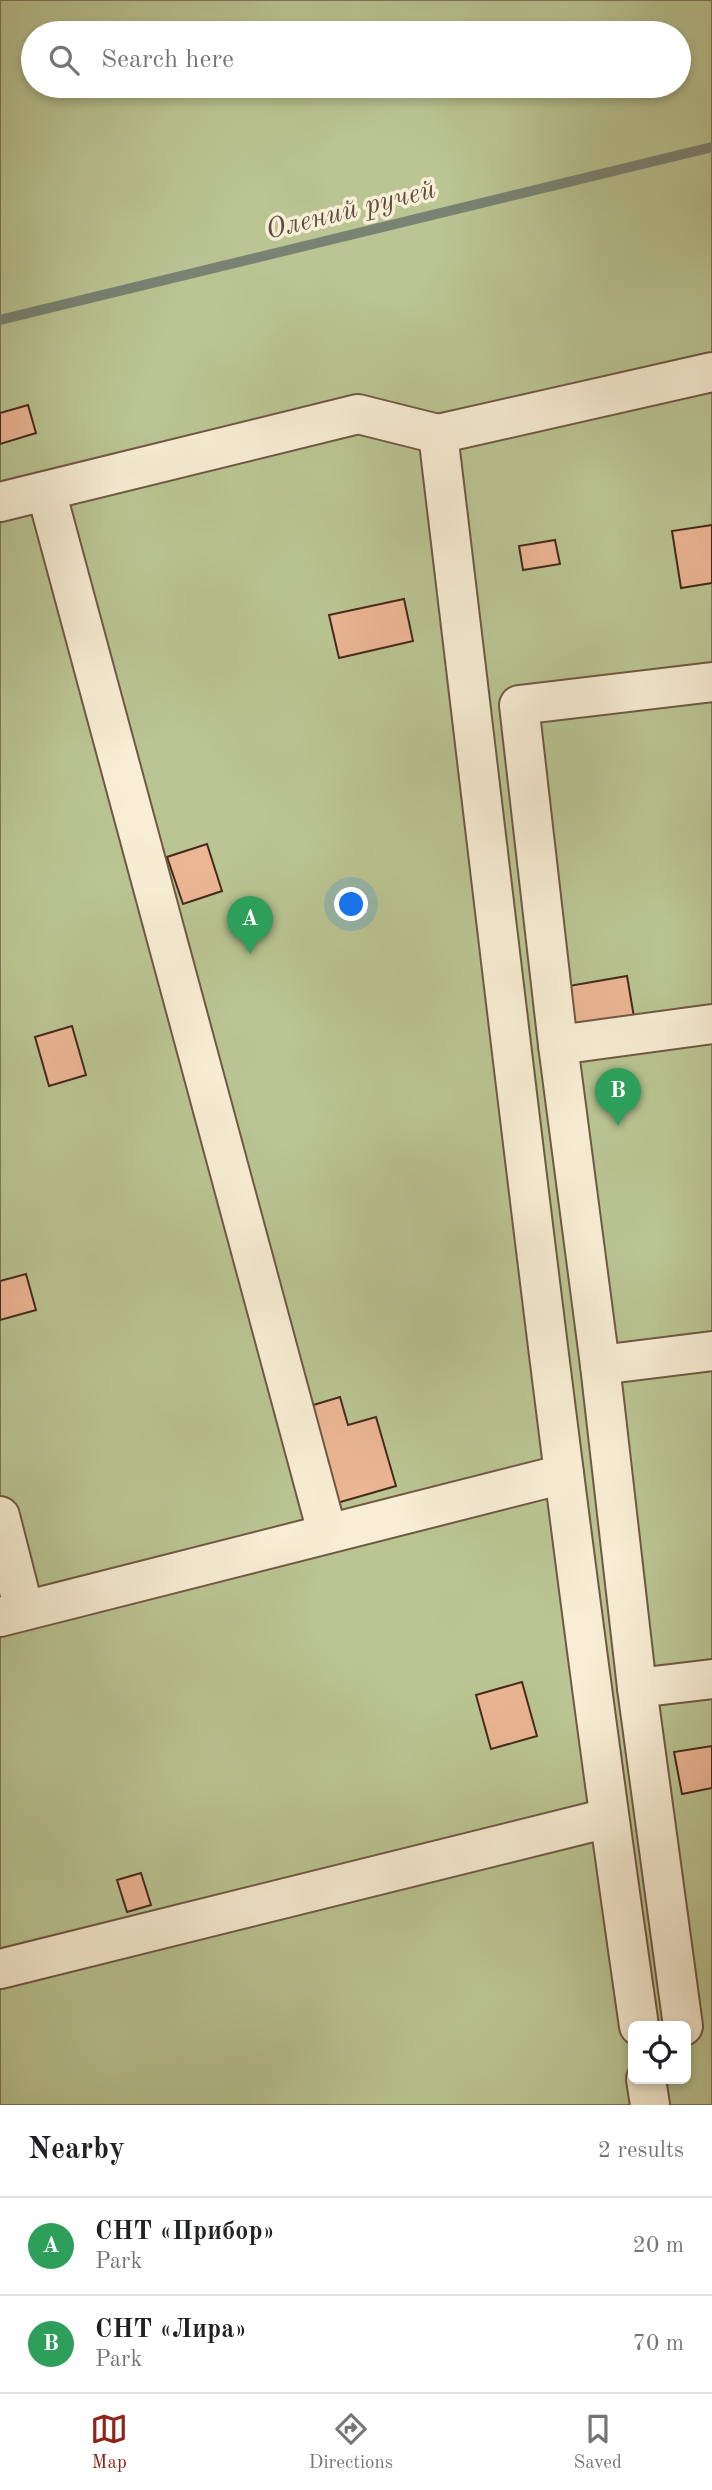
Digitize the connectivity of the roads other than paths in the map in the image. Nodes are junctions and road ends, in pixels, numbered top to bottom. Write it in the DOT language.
graph roads {
  1 [pos="712,372"];
  2 [pos="438,434"];
  3 [pos="46,491"];
  4 [pos="0,502"];
  5 [pos="712,682"];
  6 [pos="712,1024"];
  7 [pos="558,1045"];
  8 [pos="712,1351"];
  9 [pos="600,1365"];
  10 [pos="564,1474"];
  11 [pos="0,1516"];
  12 [pos="327,1532"];
  13 [pos="12,1614"];
  14 [pos="712,1679"];
  15 [pos="637,1688"];
  16 [pos="608,1818"];
  17 [pos="0,1969"];
  18 [pos="638,2021"];
  19 [pos="683,2021"];
  20 [pos="712,2023"];
  21 [pos="691,2025"];
  22 [pos="647,2084"];
  23 [pos="650,2105"];
  1 -- 2 [label="street"];
  2 -- 3 [label="street"];
  2 -- 10 [label="street"];
  3 -- 4 [label="street"];
  3 -- 12 [label="street"];
  5 -- 7 [label="street"];
  6 -- 7 [label="street"];
  7 -- 9 [label="street"];
  8 -- 9 [label="street"];
  9 -- 15 [label="street"];
  10 -- 12 [label="street"];
  10 -- 16 [label="street"];
  11 -- 13 [label="street"];
  12 -- 13 [label="street"];
  14 -- 15 [label="street"];
  15 -- 19 [label="street"];
  16 -- 17 [label="street"];
  16 -- 18 [label="street"];
  20 -- 21 [label="street"];
  22 -- 23 [label="street"];
}
